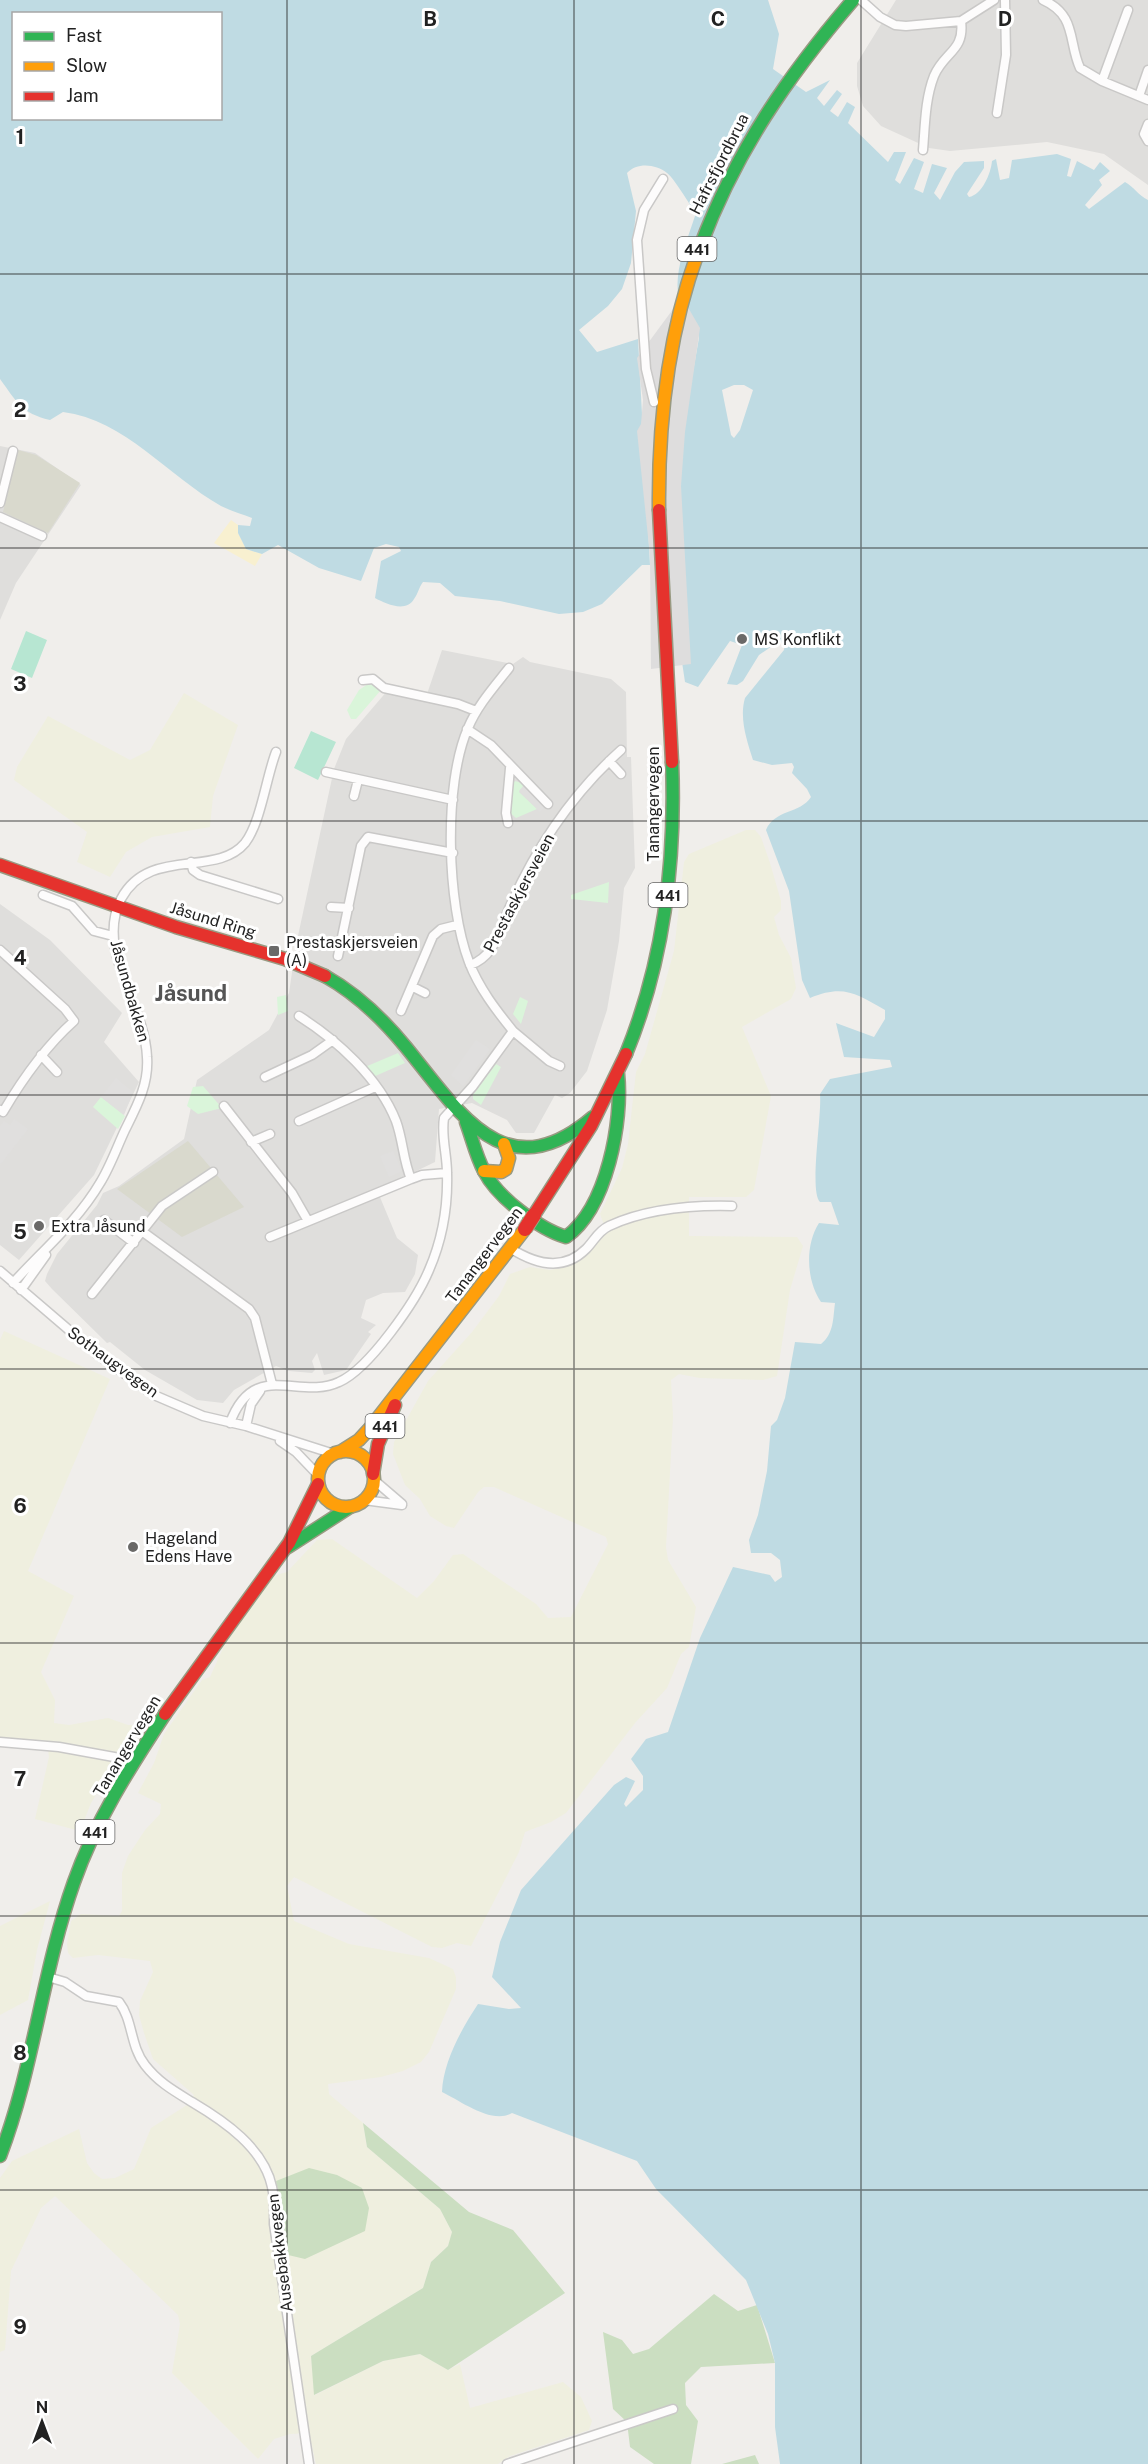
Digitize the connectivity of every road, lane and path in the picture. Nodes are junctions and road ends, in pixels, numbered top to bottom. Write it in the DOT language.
graph roads {
  1 [pos="994,0"];
  2 [pos="1005,0"];
  3 [pos="1043,0"];
  4 [pos="854,1"];
  5 [pos="1128,10"];
  6 [pos="961,21"];
  7 [pos="1148,70"];
  8 [pos="1102,81"];
  9 [pos="1139,96"];
  10 [pos="1148,100"];
  11 [pos="997,113"];
  12 [pos="1148,124"];
  13 [pos="1148,141"];
  14 [pos="923,150"];
  15 [pos="663,179"];
  16 [pos="673,334"];
  17 [pos="654,402"];
  18 [pos="14,451"];
  19 [pos="0,503"];
  20 [pos="0,517"];
  21 [pos="42,536"];
  22 [pos="509,668"];
  23 [pos="363,680"];
  24 [pos="476,711"];
  25 [pos="467,729"];
  26 [pos="621,750"];
  27 [pos="276,752"];
  28 [pos="609,761"];
  29 [pos="510,768"];
  30 [pos="327,772"];
  31 [pos="621,774"];
  32 [pos="358,780"];
  33 [pos="354,796"];
  34 [pos="453,800"];
  35 [pos="548,804"];
  36 [pos="508,823"];
  37 [pos="453,853"];
  38 [pos="191,862"];
  39 [pos="0,865"];
  40 [pos="43,895"];
  41 [pos="278,899"];
  42 [pos="331,907"];
  43 [pos="118,908"];
  44 [pos="350,908"];
  45 [pos="457,925"];
  46 [pos="113,936"];
  47 [pos="0,950"];
  48 [pos="338,956"];
  49 [pos="470,965"];
  50 [pos="413,987"];
  51 [pos="425,993"];
  52 [pos="401,1011"];
  53 [pos="299,1016"];
  54 [pos="513,1031"];
  55 [pos="333,1040"];
  56 [pos="41,1055"];
  57 [pos="560,1066"];
  58 [pos="57,1072"];
  59 [pos="618,1074"];
  60 [pos="265,1077"];
  61 [pos="375,1087"];
  62 [pos="224,1106"];
  63 [pos="453,1107"];
  64 [pos="0,1110"];
  65 [pos="601,1111"];
  66 [pos="299,1121"];
  67 [pos="466,1121"];
  68 [pos="270,1134"];
  69 [pos="251,1142"];
  70 [pos="504,1144"];
  71 [pos="484,1171"];
  72 [pos="213,1172"];
  73 [pos="447,1173"];
  74 [pos="411,1179"];
  75 [pos="732,1206"];
  76 [pos="104,1220"];
  77 [pos="308,1221"];
  78 [pos="143,1232"];
  79 [pos="270,1237"];
  80 [pos="134,1243"];
  81 [pos="51,1247"];
  82 [pos="510,1248"];
  83 [pos="0,1271"];
  84 [pos="13,1283"];
  85 [pos="21,1290"];
  86 [pos="92,1294"];
  87 [pos="407,1382"];
  88 [pos="272,1384"];
  89 [pos="262,1388"];
  90 [pos="230,1423"];
  91 [pos="246,1426"];
  92 [pos="274,1437"];
  93 [pos="337,1453"];
  94 [pos="374,1477"];
  95 [pos="318,1480"];
  96 [pos="364,1500"];
  97 [pos="350,1506"];
  98 [pos="284,1550"];
  99 [pos="0,1742"];
  100 [pos="136,1761"];
  101 [pos="48,1977"];
  102 [pos="0,2156"];
  103 [pos="673,2409"];
  104 [pos="309,2464"];
  105 [pos="507,2464"];
  1 -- 6 [label="street"];
  2 -- 11 [label="street"];
  3 -- 8 [label="street"];
  4 -- 6 [label="street"];
  4 -- 16 [label="main road, Hafrsfjordbrua / 441"];
  5 -- 8 [label="street"];
  6 -- 14 [label="street"];
  7 -- 9 [label="street"];
  8 -- 9 [label="street"];
  9 -- 10 [label="street"];
  12 -- 13 [label="street"];
  15 -- 17 [label="street"];
  16 -- 59 [label="main road, Tanangervegen / 441"];
  18 -- 19 [label="street"];
  20 -- 21 [label="street"];
  22 -- 24 [label="street, Prestaskjersveien"];
  23 -- 24 [label="street"];
  24 -- 25 [label="street, Prestaskjersveien"];
  25 -- 29 [label="street"];
  25 -- 34 [label="street, Prestaskjersveien"];
  26 -- 28 [label="street, Prestaskjersveien"];
  27 -- 38 [label="street, Jåsundbakken"];
  28 -- 31 [label="street"];
  28 -- 49 [label="street, Prestaskjersveien"];
  29 -- 35 [label="street"];
  29 -- 36 [label="street"];
  30 -- 32 [label="street"];
  32 -- 33 [label="street"];
  32 -- 34 [label="street"];
  34 -- 37 [label="street, Prestaskjersveien"];
  37 -- 44 [label="street"];
  37 -- 45 [label="street, Prestaskjersveien"];
  38 -- 41 [label="street"];
  38 -- 43 [label="street, Jåsundbakken"];
  39 -- 43 [label="main road, Jåsund Ring"];
  40 -- 46 [label="street"];
  42 -- 44 [label="street"];
  43 -- 46 [label="street, Jåsundbakken"];
  43 -- 63 [label="main road, Jåsund Ring"];
  44 -- 48 [label="street"];
  45 -- 49 [label="street, Prestaskjersveien"];
  45 -- 50 [label="street"];
  46 -- 81 [label="street, Jåsundbakken"];
  47 -- 56 [label="street"];
  49 -- 54 [label="street, Prestaskjersveien"];
  50 -- 51 [label="street"];
  50 -- 52 [label="street"];
  53 -- 55 [label="street"];
  54 -- 57 [label="street, Prestaskjersveien"];
  54 -- 63 [label="street"];
  55 -- 60 [label="street"];
  55 -- 61 [label="street"];
  56 -- 58 [label="street"];
  56 -- 64 [label="street"];
  59 -- 65 [label="main road, Tanangervegen / 441"];
  59 -- 71 [label="main road, Jåsund Ring"];
  61 -- 66 [label="street"];
  61 -- 74 [label="street"];
  62 -- 69 [label="street"];
  63 -- 67 [label="main road, Jåsund Ring"];
  63 -- 73 [label="street"];
  65 -- 70 [label="main road, Jåsund Ring"];
  65 -- 82 [label="main road, Tanangervegen / 441, bridge"];
  67 -- 70 [label="main road, Jåsund Ring"];
  67 -- 71 [label="main road, Jåsund Ring"];
  68 -- 69 [label="street"];
  69 -- 77 [label="street"];
  70 -- 71 [label="main road"];
  72 -- 78 [label="street"];
  73 -- 74 [label="street"];
  73 -- 88 [label="street"];
  74 -- 77 [label="street"];
  75 -- 82 [label="street"];
  76 -- 80 [label="street"];
  77 -- 79 [label="street"];
  78 -- 80 [label="street"];
  78 -- 88 [label="street"];
  80 -- 86 [label="street"];
  81 -- 84 [label="street, Jåsundbakken"];
  81 -- 85 [label="street, Jåsundbakken"];
  82 -- 87 [label="main road, Tanangervegen / 441"];
  83 -- 84 [label="street, Sothaugvegen"];
  84 -- 85 [label="street, Sothaugvegen"];
  85 -- 90 [label="street, Sothaugvegen"];
  87 -- 93 [label="main road, Tanangervegen / 441"];
  87 -- 94 [label="main road, Tanangervegen / 441"];
  88 -- 89 [label="street"];
  89 -- 90 [label="street"];
  89 -- 91 [label="street"];
  90 -- 91 [label="street, Sothaugvegen"];
  91 -- 92 [label="street, Sothaugvegen"];
  92 -- 93 [label="street, Sothaugvegen"];
  92 -- 95 [label="street, Sothaugvegen"];
  93 -- 94 [label="main road, 441"];
  93 -- 95 [label="main road, 441"];
  94 -- 96 [label="main road, 441"];
  94 -- 96 [label="street"];
  95 -- 97 [label="main road"];
  95 -- 98 [label="main road, Tanangervegen / 441"];
  96 -- 97 [label="main road, 441"];
  97 -- 98 [label="main road, Tanangervegen / 441"];
  98 -- 100 [label="main road, Tanangervegen / 441"];
  99 -- 100 [label="street"];
  100 -- 101 [label="main road, Tanangervegen / 441"];
  101 -- 102 [label="main road, Tanangervegen / 441"];
  101 -- 104 [label="street, Ausebakkvegen"];
  103 -- 105 [label="street"];
}
